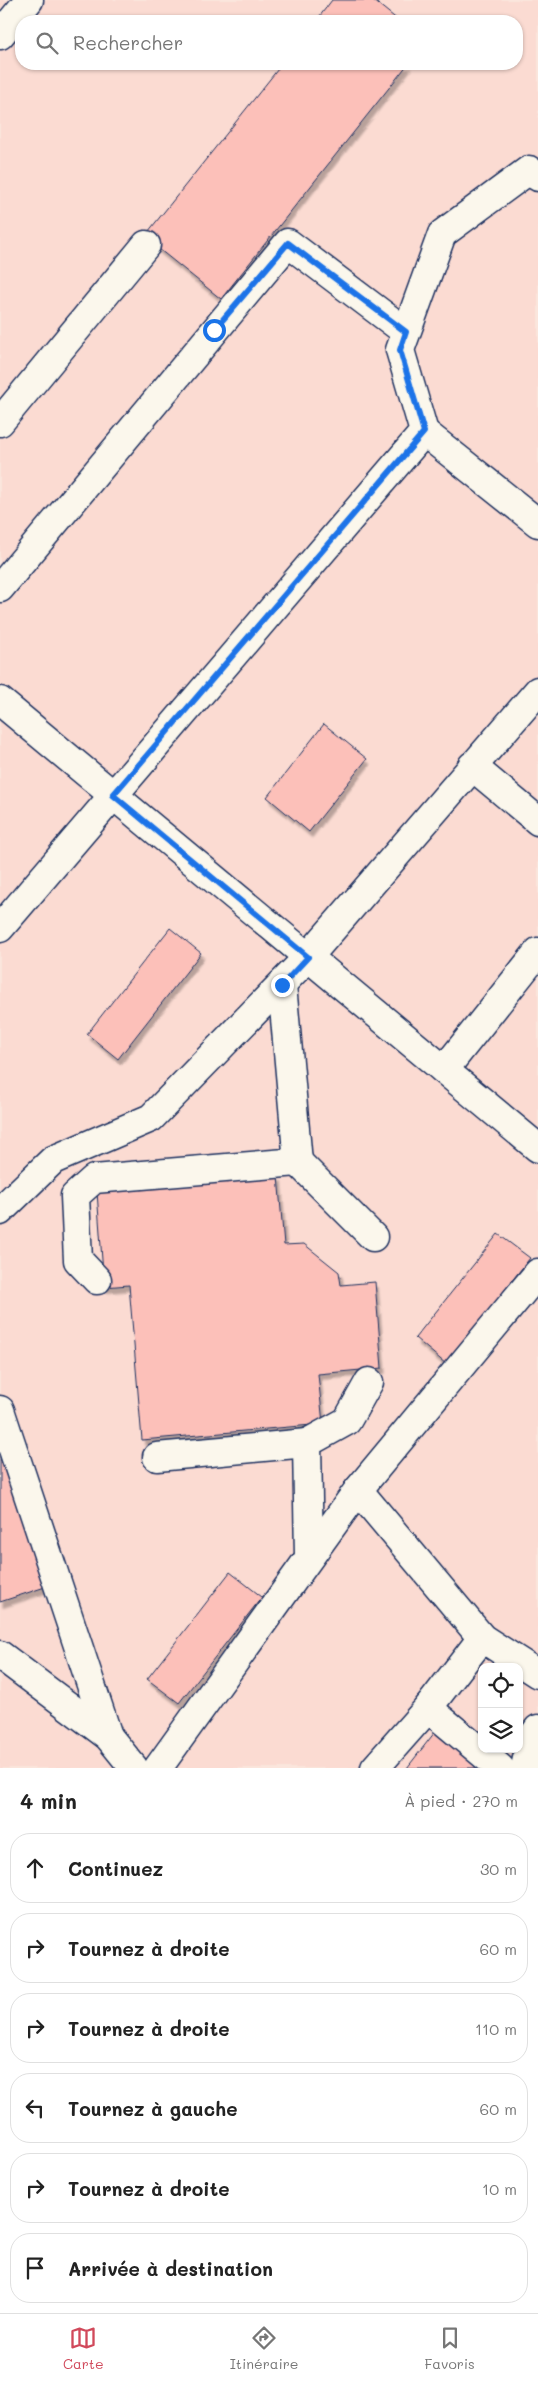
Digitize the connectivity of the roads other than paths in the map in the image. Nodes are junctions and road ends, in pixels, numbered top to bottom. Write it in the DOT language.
graph roads {
  1 [pos="29,0"];
  2 [pos="17,15"];
  3 [pos="15,17"];
  4 [pos="0,35"];
  5 [pos="538,177"];
  6 [pos="146,245"];
  7 [pos="406,332"];
  8 [pos="0,422"];
  9 [pos="424,432"];
  10 [pos="538,523"];
  11 [pos="0,588"];
  12 [pos="538,691"];
  13 [pos="0,701"];
  14 [pos="472,766"];
  15 [pos="113,795"];
  16 [pos="538,821"];
  17 [pos="0,928"];
  18 [pos="538,952"];
  19 [pos="308,957"];
  20 [pos="282,985"];
  21 [pos="444,1070"];
  22 [pos="538,1148"];
  23 [pos="298,1162"];
  24 [pos="0,1211"];
  25 [pos="373,1237"];
  26 [pos="538,1274"];
  27 [pos="97,1280"];
  28 [pos="369,1382"];
  29 [pos="0,1410"];
  30 [pos="307,1443"];
  31 [pos="157,1457"];
  32 [pos="358,1490"];
  33 [pos="309,1557"];
  34 [pos="482,1638"];
  35 [pos="0,1655"];
  36 [pos="538,1674"];
  37 [pos="428,1708"];
  38 [pos="538,1729"];
  39 [pos="108,1736"];
  40 [pos="134,1768"];
  41 [pos="158,1768"];
  42 [pos="375,1768"];
  43 [pos="500,1768"];
  44 [pos="525,1768"];
  1 -- 2 [label="lane"];
  3 -- 4 [label="lane"];
  5 -- 7 [label="lane"];
  6 -- 8 [label="lane"];
  7 -- 9 [label="lane"];
  7 -- 11 [label="lane"];
  9 -- 10 [label="lane"];
  9 -- 15 [label="lane"];
  12 -- 14 [label="lane"];
  13 -- 15 [label="lane"];
  14 -- 16 [label="lane"];
  14 -- 19 [label="lane"];
  15 -- 17 [label="lane"];
  15 -- 19 [label="lane"];
  18 -- 21 [label="lane"];
  19 -- 20 [label="lane"];
  19 -- 21 [label="lane"];
  20 -- 23 [label="lane"];
  20 -- 24 [label="lane"];
  21 -- 22 [label="lane"];
  23 -- 25 [label="lane"];
  23 -- 27 [label="lane"];
  26 -- 32 [label="lane"];
  28 -- 30 [label="lane"];
  29 -- 39 [label="lane"];
  30 -- 31 [label="lane"];
  30 -- 33 [label="lane"];
  32 -- 33 [label="lane"];
  32 -- 34 [label="lane"];
  33 -- 41 [label="lane"];
  34 -- 36 [label="lane"];
  34 -- 37 [label="lane"];
  35 -- 39 [label="lane"];
  37 -- 42 [label="lane"];
  37 -- 43 [label="lane"];
  38 -- 44 [label="lane"];
  39 -- 40 [label="lane"];
}
